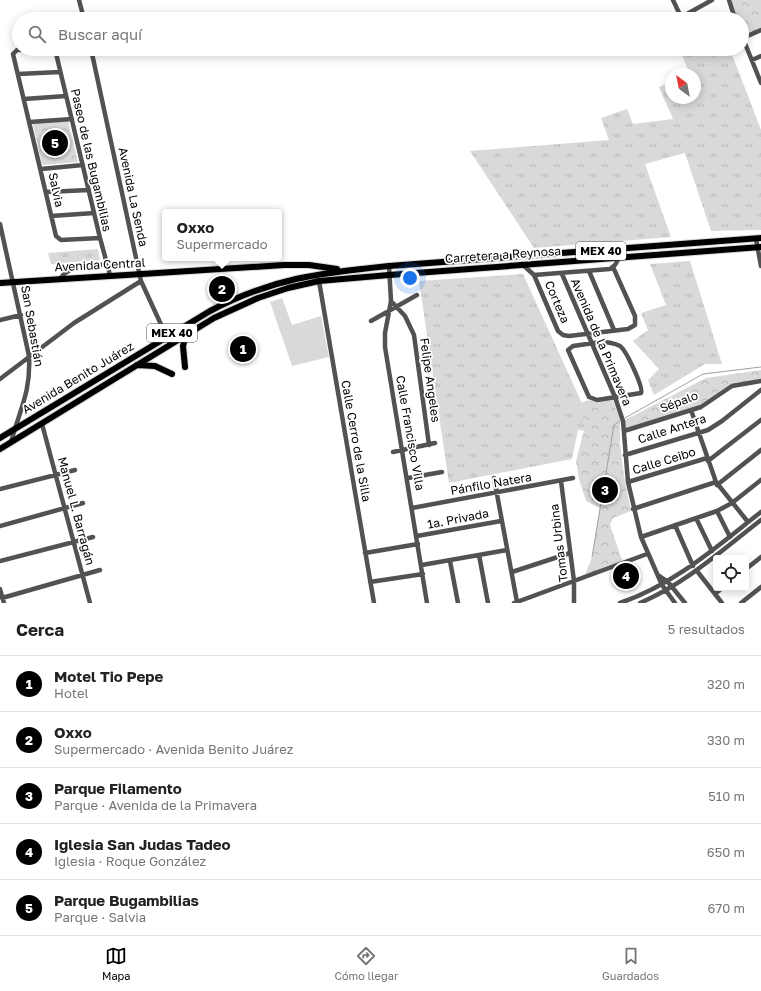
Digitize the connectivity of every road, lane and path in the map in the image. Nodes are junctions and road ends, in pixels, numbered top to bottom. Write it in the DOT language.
graph roads {
  1 [pos="79,0"];
  2 [pos="673,0"];
  3 [pos="712,0"];
  4 [pos="729,0"];
  5 [pos="702,2"];
  6 [pos="82,12"];
  7 [pos="677,12"];
  8 [pos="688,12"];
  9 [pos="733,12"];
  10 [pos="761,30"];
  11 [pos="749,34"];
  12 [pos="749,53"];
  13 [pos="14,56"];
  14 [pos="57,56"];
  15 [pos="93,56"];
  16 [pos="761,56"];
  17 [pos="752,60"];
  18 [pos="60,72"];
  19 [pos="18,74"];
  20 [pos="761,82"];
  21 [pos="66,96"];
  22 [pos="24,99"];
  23 [pos="72,119"];
  24 [pos="30,122"];
  25 [pos="83,165"];
  26 [pos="41,169"];
  27 [pos="89,190"];
  28 [pos="46,192"];
  29 [pos="94,213"];
  30 [pos="51,216"];
  31 [pos="0,224"];
  32 [pos="100,238"];
  33 [pos="759,239"];
  34 [pos="759,247"];
  35 [pos="526,256"];
  36 [pos="619,258"];
  37 [pos="107,264"];
  38 [pos="522,264"];
  39 [pos="389,266"];
  40 [pos="503,266"];
  41 [pos="761,266"];
  42 [pos="613,267"];
  43 [pos="345,270"];
  44 [pos="589,271"];
  45 [pos="140,274"];
  46 [pos="562,274"];
  47 [pos="110,275"];
  48 [pos="390,275"];
  49 [pos="534,275"];
  50 [pos="60,279"];
  51 [pos="141,281"];
  52 [pos="319,281"];
  53 [pos="14,282"];
  54 [pos="0,283"];
  55 [pos="417,295"];
  56 [pos="391,301"];
  57 [pos="398,307"];
  58 [pos="388,312"];
  59 [pos="21,315"];
  60 [pos="0,320"];
  61 [pos="370,321"];
  62 [pos="614,330"];
  63 [pos="186,334"];
  64 [pos="587,334"];
  65 [pos="591,342"];
  66 [pos="167,343"];
  67 [pos="29,356"];
  68 [pos="136,365"];
  69 [pos="186,367"];
  70 [pos="172,374"];
  71 [pos="0,379"];
  72 [pos="761,382"];
  73 [pos="761,390"];
  74 [pos="615,397"];
  75 [pos="691,410"];
  76 [pos="761,420"];
  77 [pos="42,424"];
  78 [pos="14,430"];
  79 [pos="624,432"];
  80 [pos="698,433"];
  81 [pos="0,438"];
  82 [pos="11,442"];
  83 [pos="435,443"];
  84 [pos="429,445"];
  85 [pos="0,449"];
  86 [pos="403,450"];
  87 [pos="761,450"];
  88 [pos="393,452"];
  89 [pos="625,455"];
  90 [pos="707,460"];
  91 [pos="75,470"];
  92 [pos="442,472"];
  93 [pos="56,474"];
  94 [pos="408,478"];
  95 [pos="494,478"];
  96 [pos="573,478"];
  97 [pos="761,480"];
  98 [pos="561,481"];
  99 [pos="628,482"];
  100 [pos="716,484"];
  101 [pos="0,489"];
  102 [pos="497,492"];
  103 [pos="83,503"];
  104 [pos="732,503"];
  105 [pos="65,508"];
  106 [pos="412,508"];
  107 [pos="633,509"];
  108 [pos="717,511"];
  109 [pos="761,512"];
  110 [pos="696,518"];
  111 [pos="761,520"];
  112 [pos="501,521"];
  113 [pos="748,522"];
  114 [pos="675,525"];
  115 [pos="0,526"];
  116 [pos="417,536"];
  117 [pos="93,537"];
  118 [pos="641,537"];
  119 [pos="730,537"];
  120 [pos="74,541"];
  121 [pos="418,544"];
  122 [pos="507,550"];
  123 [pos="712,551"];
  124 [pos="365,553"];
  125 [pos="570,554"];
  126 [pos="647,554"];
  127 [pos="479,555"];
  128 [pos="761,557"];
  129 [pos="0,561"];
  130 [pos="450,561"];
  131 [pos="422,565"];
  132 [pos="692,566"];
  133 [pos="749,567"];
  134 [pos="100,570"];
  135 [pos="697,571"];
  136 [pos="512,572"];
  137 [pos="423,574"];
  138 [pos="83,575"];
  139 [pos="658,575"];
  140 [pos="574,581"];
  141 [pos="370,582"];
  142 [pos="668,582"];
  143 [pos="662,586"];
  144 [pos="673,587"];
  145 [pos="761,587"];
  146 [pos="0,589"];
  147 [pos="665,591"];
  148 [pos="718,591"];
  149 [pos="715,594"];
  150 [pos="3,601"];
  151 [pos="90,603"];
  152 [pos="374,603"];
  153 [pos="427,603"];
  154 [pos="458,603"];
  155 [pos="488,603"];
  156 [pos="516,603"];
  157 [pos="574,603"];
  158 [pos="620,603"];
  159 [pos="640,603"];
  160 [pos="674,603"];
  161 [pos="685,603"];
  162 [pos="722,603"];
  163 [pos="741,603"];
  1 -- 6 [label="street"];
  2 -- 7 [label="street"];
  3 -- 5 [label="street"];
  4 -- 9 [label="street"];
  5 -- 8 [label="street"];
  10 -- 11 [label="street"];
  12 -- 17 [label="street"];
  13 -- 19 [label="street, Salvia"];
  14 -- 18 [label="street, Paseo de las Bugambilias"];
  15 -- 45 [label="street, Avenida La Senda"];
  16 -- 17 [label="street"];
  17 -- 20 [label="street"];
  18 -- 19 [label="street"];
  18 -- 21 [label="street, Paseo de las Bugambilias"];
  19 -- 22 [label="street, Salvia"];
  21 -- 22 [label="street"];
  21 -- 23 [label="street, Paseo de las Bugambilias"];
  22 -- 24 [label="street, Salvia"];
  23 -- 24 [label="street"];
  23 -- 25 [label="street, Paseo de las Bugambilias"];
  24 -- 26 [label="street, Salvia"];
  25 -- 26 [label="street"];
  25 -- 27 [label="street, Paseo de las Bugambilias"];
  26 -- 28 [label="street, Salvia"];
  27 -- 28 [label="street"];
  27 -- 29 [label="street, Paseo de las Bugambilias"];
  28 -- 30 [label="street, Salvia"];
  29 -- 30 [label="street"];
  29 -- 32 [label="street, Paseo de las Bugambilias"];
  30 -- 32 [label="street, Salvia"];
  31 -- 53 [label="street, San Sebastián"];
  32 -- 37 [label="street, Paseo de las Bugambilias"];
  33 -- 34 [label="street"];
  33 -- 35 [label="main road, Carretera a Reynosa / MEX 40"];
  34 -- 36 [label="main road, Carretera a Reynosa / MEX 40"];
  34 -- 41 [label="street"];
  35 -- 39 [label="main road, Carretera a Reynosa / MEX 40"];
  35 -- 40 [label="main road"];
  36 -- 38 [label="main road, Carretera a Reynosa / MEX 40"];
  36 -- 42 [label="street"];
  37 -- 47 [label="street, Paseo de las Bugambilias"];
  37 -- 50 [label="street"];
  38 -- 40 [label="main road, Carretera a Reynosa / MEX 40"];
  38 -- 49 [label="street"];
  39 -- 43 [label="main road, Carretera a Reynosa / MEX 40"];
  39 -- 48 [label="street, Calle Francisco Villa"];
  40 -- 48 [label="main road, Carretera a Reynosa / MEX 40"];
  42 -- 44 [label="street"];
  42 -- 62 [label="street"];
  43 -- 45 [label="main road, Avenida Central"];
  43 -- 66 [label="main road, MEX 40"];
  44 -- 46 [label="street"];
  44 -- 62 [label="street"];
  45 -- 47 [label="main road, Avenida Central"];
  45 -- 51 [label="street, Avenida La Senda"];
  46 -- 49 [label="street, Avenida de la Primavera"];
  46 -- 64 [label="street, Avenida de la Primavera"];
  47 -- 50 [label="main road, Avenida Central"];
  48 -- 52 [label="main road, Carretera a Reynosa / MEX 40"];
  48 -- 56 [label="street, Calle Francisco Villa"];
  49 -- 64 [label="street, Corteza"];
  50 -- 53 [label="main road, Avenida Central"];
  51 -- 66 [label="street, Avenida La Senda"];
  51 -- 67 [label="street"];
  52 -- 63 [label="main road, Avenida Benito Juárez / MEX 40"];
  52 -- 124 [label="street, Calle Cerro de la Silla"];
  53 -- 54 [label="main road, Avenida Central"];
  53 -- 59 [label="street, San Sebastián"];
  55 -- 57 [label="street"];
  56 -- 57 [label="street, Felipe Angeles"];
  56 -- 58 [label="street, Calle Francisco Villa"];
  57 -- 58 [label="street"];
  57 -- 84 [label="street, Felipe Angeles"];
  58 -- 61 [label="street"];
  58 -- 86 [label="street, Calle Francisco Villa"];
  59 -- 60 [label="street"];
  59 -- 67 [label="street, San Sebastián"];
  62 -- 64 [label="street"];
  63 -- 66 [label="main road, Avenida Benito Juárez / MEX 40"];
  63 -- 69 [label="main road"];
  64 -- 65 [label="street, Avenida de la Primavera"];
  65 -- 74 [label="street, Avenida de la Primavera"];
  65 -- 74 [label="street"];
  65 -- 74 [label="street"];
  66 -- 68 [label="main road, Avenida Benito Juárez / MEX 40"];
  66 -- 78 [label="main road, Avenida Benito Juárez"];
  67 -- 71 [label="street"];
  67 -- 78 [label="street, San Sebastián"];
  68 -- 70 [label="main road"];
  68 -- 77 [label="main road, Avenida Benito Juárez / MEX 40"];
  72 -- 75 [label="street, Sépalo"];
  73 -- 80 [label="street, Calle Antera"];
  74 -- 79 [label="street, Avenida de la Primavera"];
  75 -- 79 [label="street, Sépalo"];
  75 -- 80 [label="street"];
  76 -- 90 [label="street, Calle Ceibo"];
  77 -- 82 [label="main road, Avenida Benito Juárez / MEX 40"];
  77 -- 93 [label="street, Manuel L. Barragán"];
  78 -- 81 [label="main road, Avenida Benito Juárez"];
  78 -- 82 [label="street, San Sebastián"];
  79 -- 89 [label="street, Avenida de la Primavera"];
  80 -- 89 [label="street, Calle Antera"];
  80 -- 90 [label="street"];
  82 -- 85 [label="main road, Avenida Benito Juárez / MEX 40"];
  83 -- 84 [label="street"];
  84 -- 86 [label="street"];
  86 -- 88 [label="street"];
  86 -- 94 [label="street, Calle Francisco Villa"];
  87 -- 100 [label="street"];
  89 -- 99 [label="street, Avenida de la Primavera"];
  90 -- 99 [label="street, Calle Ceibo"];
  90 -- 100 [label="street"];
  91 -- 93 [label="street"];
  92 -- 94 [label="street"];
  93 -- 101 [label="street"];
  93 -- 105 [label="street, Manuel L. Barragán"];
  94 -- 106 [label="street, Calle Francisco Villa"];
  95 -- 102 [label="street"];
  96 -- 98 [label="street, Pánfilo Natera"];
  97 -- 104 [label="street"];
  98 -- 102 [label="street, Pánfilo Natera"];
  98 -- 125 [label="street, Tomas Urbina"];
  99 -- 107 [label="street, Avenida de la Primavera"];
  100 -- 104 [label="street"];
  100 -- 107 [label="street"];
  102 -- 106 [label="street, Pánfilo Natera"];
  102 -- 112 [label="street"];
  103 -- 105 [label="street"];
  104 -- 108 [label="street"];
  104 -- 113 [label="street"];
  105 -- 115 [label="street"];
  105 -- 120 [label="street, Manuel L. Barragán"];
  106 -- 116 [label="street, Calle Francisco Villa"];
  107 -- 118 [label="street, Avenida de la Primavera"];
  108 -- 110 [label="street"];
  108 -- 119 [label="street"];
  109 -- 113 [label="street"];
  110 -- 114 [label="street"];
  110 -- 123 [label="street"];
  111 -- 135 [label="street"];
  112 -- 116 [label="street, 1a. Privada"];
  112 -- 122 [label="street"];
  113 -- 119 [label="street"];
  114 -- 118 [label="street"];
  114 -- 132 [label="street"];
  116 -- 121 [label="street, Calle Francisco Villa"];
  117 -- 120 [label="street"];
  118 -- 126 [label="street, Avenida de la Primavera"];
  119 -- 123 [label="street"];
  120 -- 129 [label="street"];
  120 -- 138 [label="street, Manuel L. Barragán"];
  121 -- 124 [label="street"];
  121 -- 131 [label="street, Calle Francisco Villa"];
  122 -- 127 [label="street"];
  122 -- 136 [label="street"];
  123 -- 132 [label="street"];
  124 -- 141 [label="street, Calle Cerro de la Silla"];
  125 -- 136 [label="street"];
  125 -- 140 [label="street, Tomas Urbina"];
  126 -- 139 [label="street, Avenida de la Primavera"];
  126 -- 140 [label="street"];
  127 -- 130 [label="street"];
  127 -- 155 [label="street"];
  128 -- 133 [label="street"];
  130 -- 131 [label="street"];
  130 -- 154 [label="street"];
  131 -- 137 [label="street, Calle Francisco Villa"];
  132 -- 142 [label="street"];
  134 -- 138 [label="street"];
  135 -- 144 [label="street"];
  135 -- 149 [label="street"];
  136 -- 156 [label="street"];
  137 -- 141 [label="street"];
  137 -- 153 [label="street, Calle Francisco Villa"];
  138 -- 150 [label="street"];
  138 -- 151 [label="street, Manuel L. Barragán"];
  139 -- 142 [label="street, Avenida de la Primavera"];
  139 -- 143 [label="street, Avenida de la Primavera"];
  140 -- 156 [label="street"];
  140 -- 157 [label="street, Tomas Urbina"];
  141 -- 152 [label="street, Calle Cerro de la Silla"];
  142 -- 143 [label="street"];
  142 -- 144 [label="street, Avenida de la Primavera"];
  143 -- 147 [label="street, Avenida de la Primavera"];
  143 -- 158 [label="street"];
  144 -- 147 [label="street"];
  144 -- 161 [label="street, Avenida de la Primavera"];
  145 -- 163 [label="street"];
  146 -- 150 [label="street"];
  147 -- 159 [label="street"];
  147 -- 160 [label="street, Avenida de la Primavera"];
  148 -- 149 [label="street"];
  149 -- 162 [label="street"];
}
